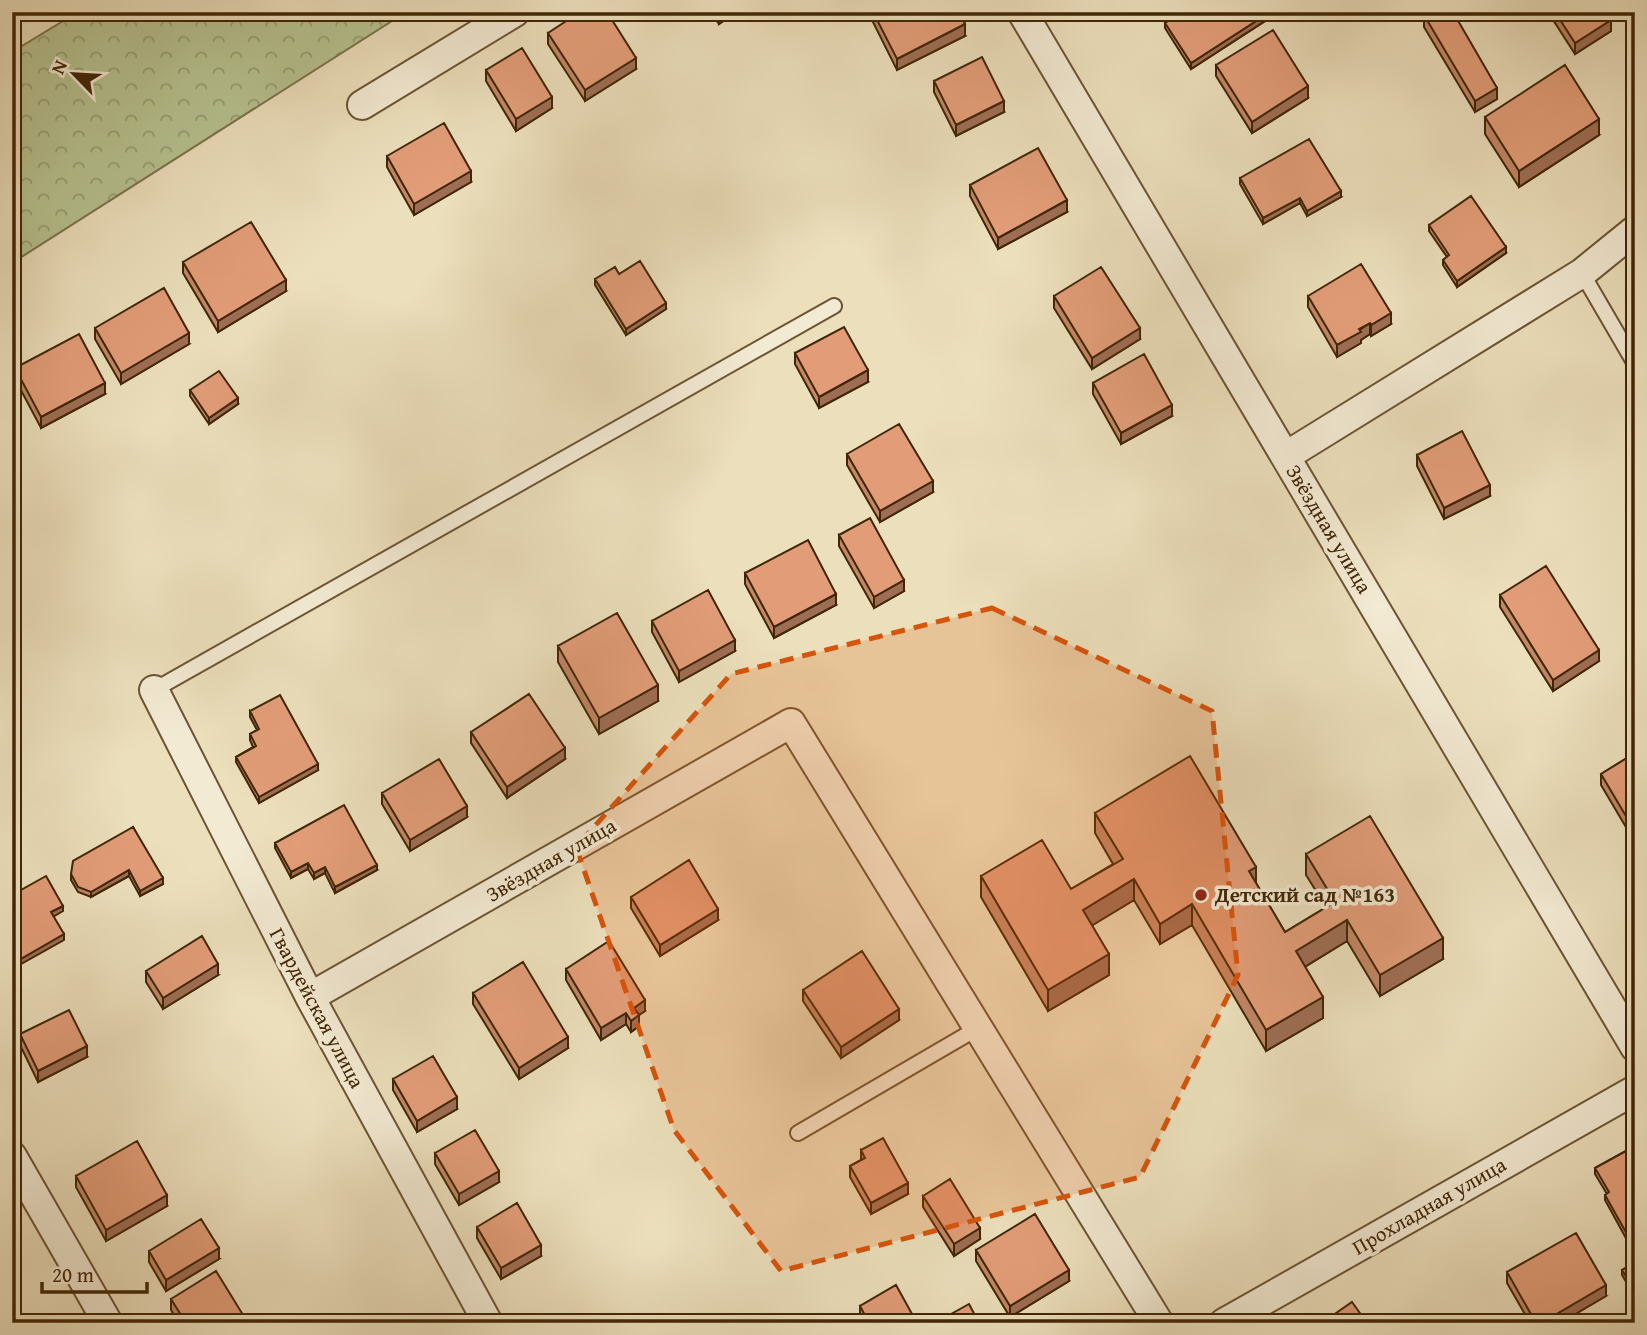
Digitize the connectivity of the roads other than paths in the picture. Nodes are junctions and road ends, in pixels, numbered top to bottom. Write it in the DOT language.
graph roads {
  1 [pos="514,12"];
  2 [pos="1022,12"];
  3 [pos="362,105"];
  4 [pos="1635,230"];
  5 [pos="1582,273"];
  6 [pos="834,306"];
  7 [pos="1635,364"];
  8 [pos="1286,456"];
  9 [pos="154,690"];
  10 [pos="310,997"];
  11 [pos="978,1028"];
  12 [pos="1635,1047"];
  13 [pos="1635,1090"];
  14 [pos="798,1133"];
  15 [pos="12,1156"];
  16 [pos="108,1323"];
  17 [pos="488,1323"];
  18 [pos="1159,1323"];
  19 [pos="1224,1323"];
  1 -- 3 [label="street"];
  2 -- 8 [label="street, Звёздная улица"];
  4 -- 5 [label="street"];
  5 -- 7 [label="lane"];
  5 -- 8 [label="street"];
  6 -- 9 [label="lane"];
  8 -- 12 [label="street, Звёздная улица"];
  9 -- 10 [label="street, Гвардейская улица"];
  10 -- 11 [label="street, Звёздная улица"];
  10 -- 17 [label="street, Гвардейская улица"];
  11 -- 14 [label="lane"];
  11 -- 18 [label="street"];
  13 -- 19 [label="street, Прохладная улица"];
  15 -- 16 [label="street"];
}
